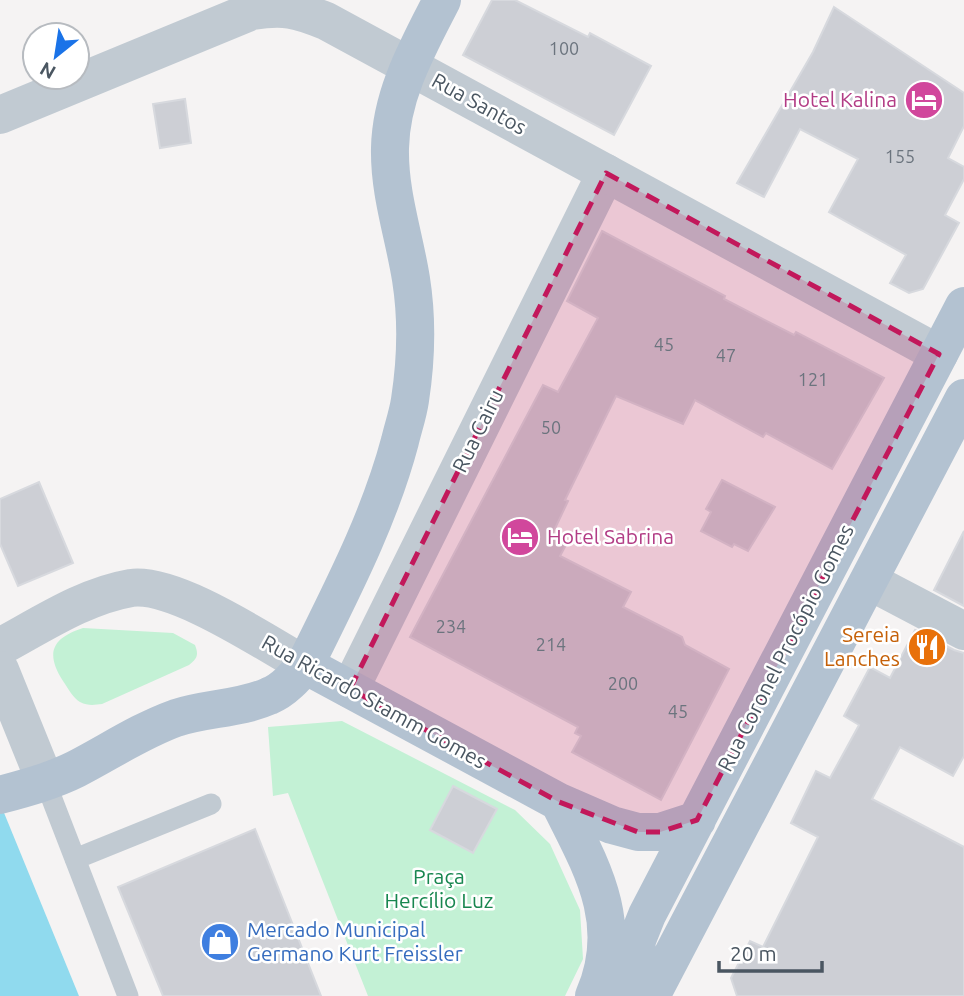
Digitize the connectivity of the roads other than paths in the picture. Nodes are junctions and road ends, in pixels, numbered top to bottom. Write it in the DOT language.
graph roads {
  1 [pos="442,0"];
  2 [pos="408,66"];
  3 [pos="0,115"];
  4 [pos="606,173"];
  5 [pos="964,306"];
  6 [pos="939,354"];
  7 [pos="964,398"];
  8 [pos="869,581"];
  9 [pos="964,631"];
  10 [pos="0,646"];
  11 [pos="305,665"];
  12 [pos="0,670"];
  13 [pos="350,689"];
  14 [pos="21,788"];
  15 [pos="559,802"];
  16 [pos="211,804"];
  17 [pos="697,820"];
  18 [pos="75,859"];
  19 [pos="128,996"];
  20 [pos="594,996"];
  21 [pos="632,996"];
  22 [pos="651,996"];
  1 -- 2 [label="main road"];
  2 -- 3 [label="street, Rua Santos"];
  2 -- 4 [label="street, Rua Santos"];
  2 -- 11 [label="main road"];
  4 -- 6 [label="street, Rua Santos"];
  4 -- 13 [label="street, Rua Cairu"];
  5 -- 6 [label="main road, Rua Coronel Procópio Gomes"];
  6 -- 17 [label="main road, Rua Coronel Procópio Gomes"];
  7 -- 8 [label="main road, Rua Coronel Procópio Gomes"];
  8 -- 9 [label="street"];
  8 -- 22 [label="main road, Rua Coronel Procópio Gomes"];
  10 -- 11 [label="street, Rua Ricardo Stamm Gomes"];
  11 -- 13 [label="main road, Rua Ricardo Stamm Gomes"];
  11 -- 14 [label="main road"];
  12 -- 14 [label="street"];
  13 -- 15 [label="main road, Rua Ricardo Stamm Gomes"];
  14 -- 18 [label="lane"];
  15 -- 17 [label="main road, Rua Ricardo Stamm Gomes"];
  15 -- 20 [label="main road"];
  16 -- 18 [label="lane"];
  17 -- 21 [label="main road, Rua Coronel Procópio Gomes"];
  18 -- 19 [label="lane"];
}
